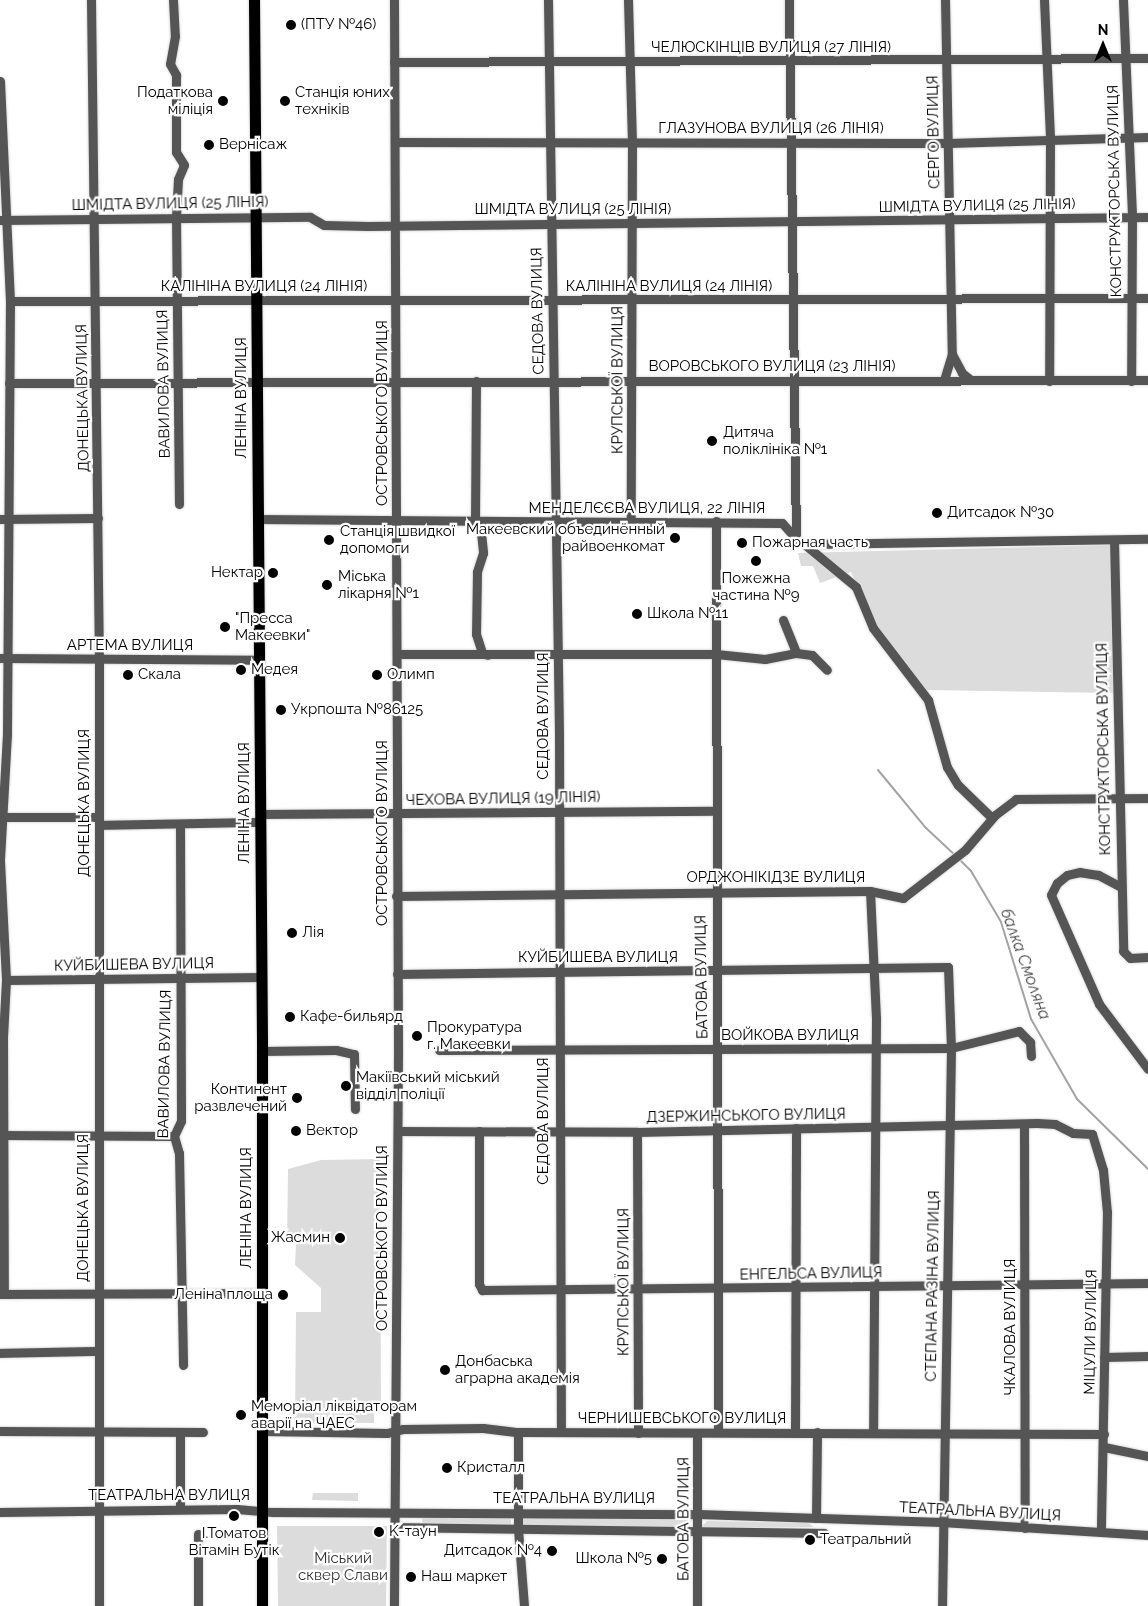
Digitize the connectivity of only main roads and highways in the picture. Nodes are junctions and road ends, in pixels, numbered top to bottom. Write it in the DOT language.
graph roads {
  1 [pos="254,0"];
  2 [pos="262,1606"];
  1 -- 2 [label="main road, ЛЕНІНА ВУЛИЦЯ"];
}
